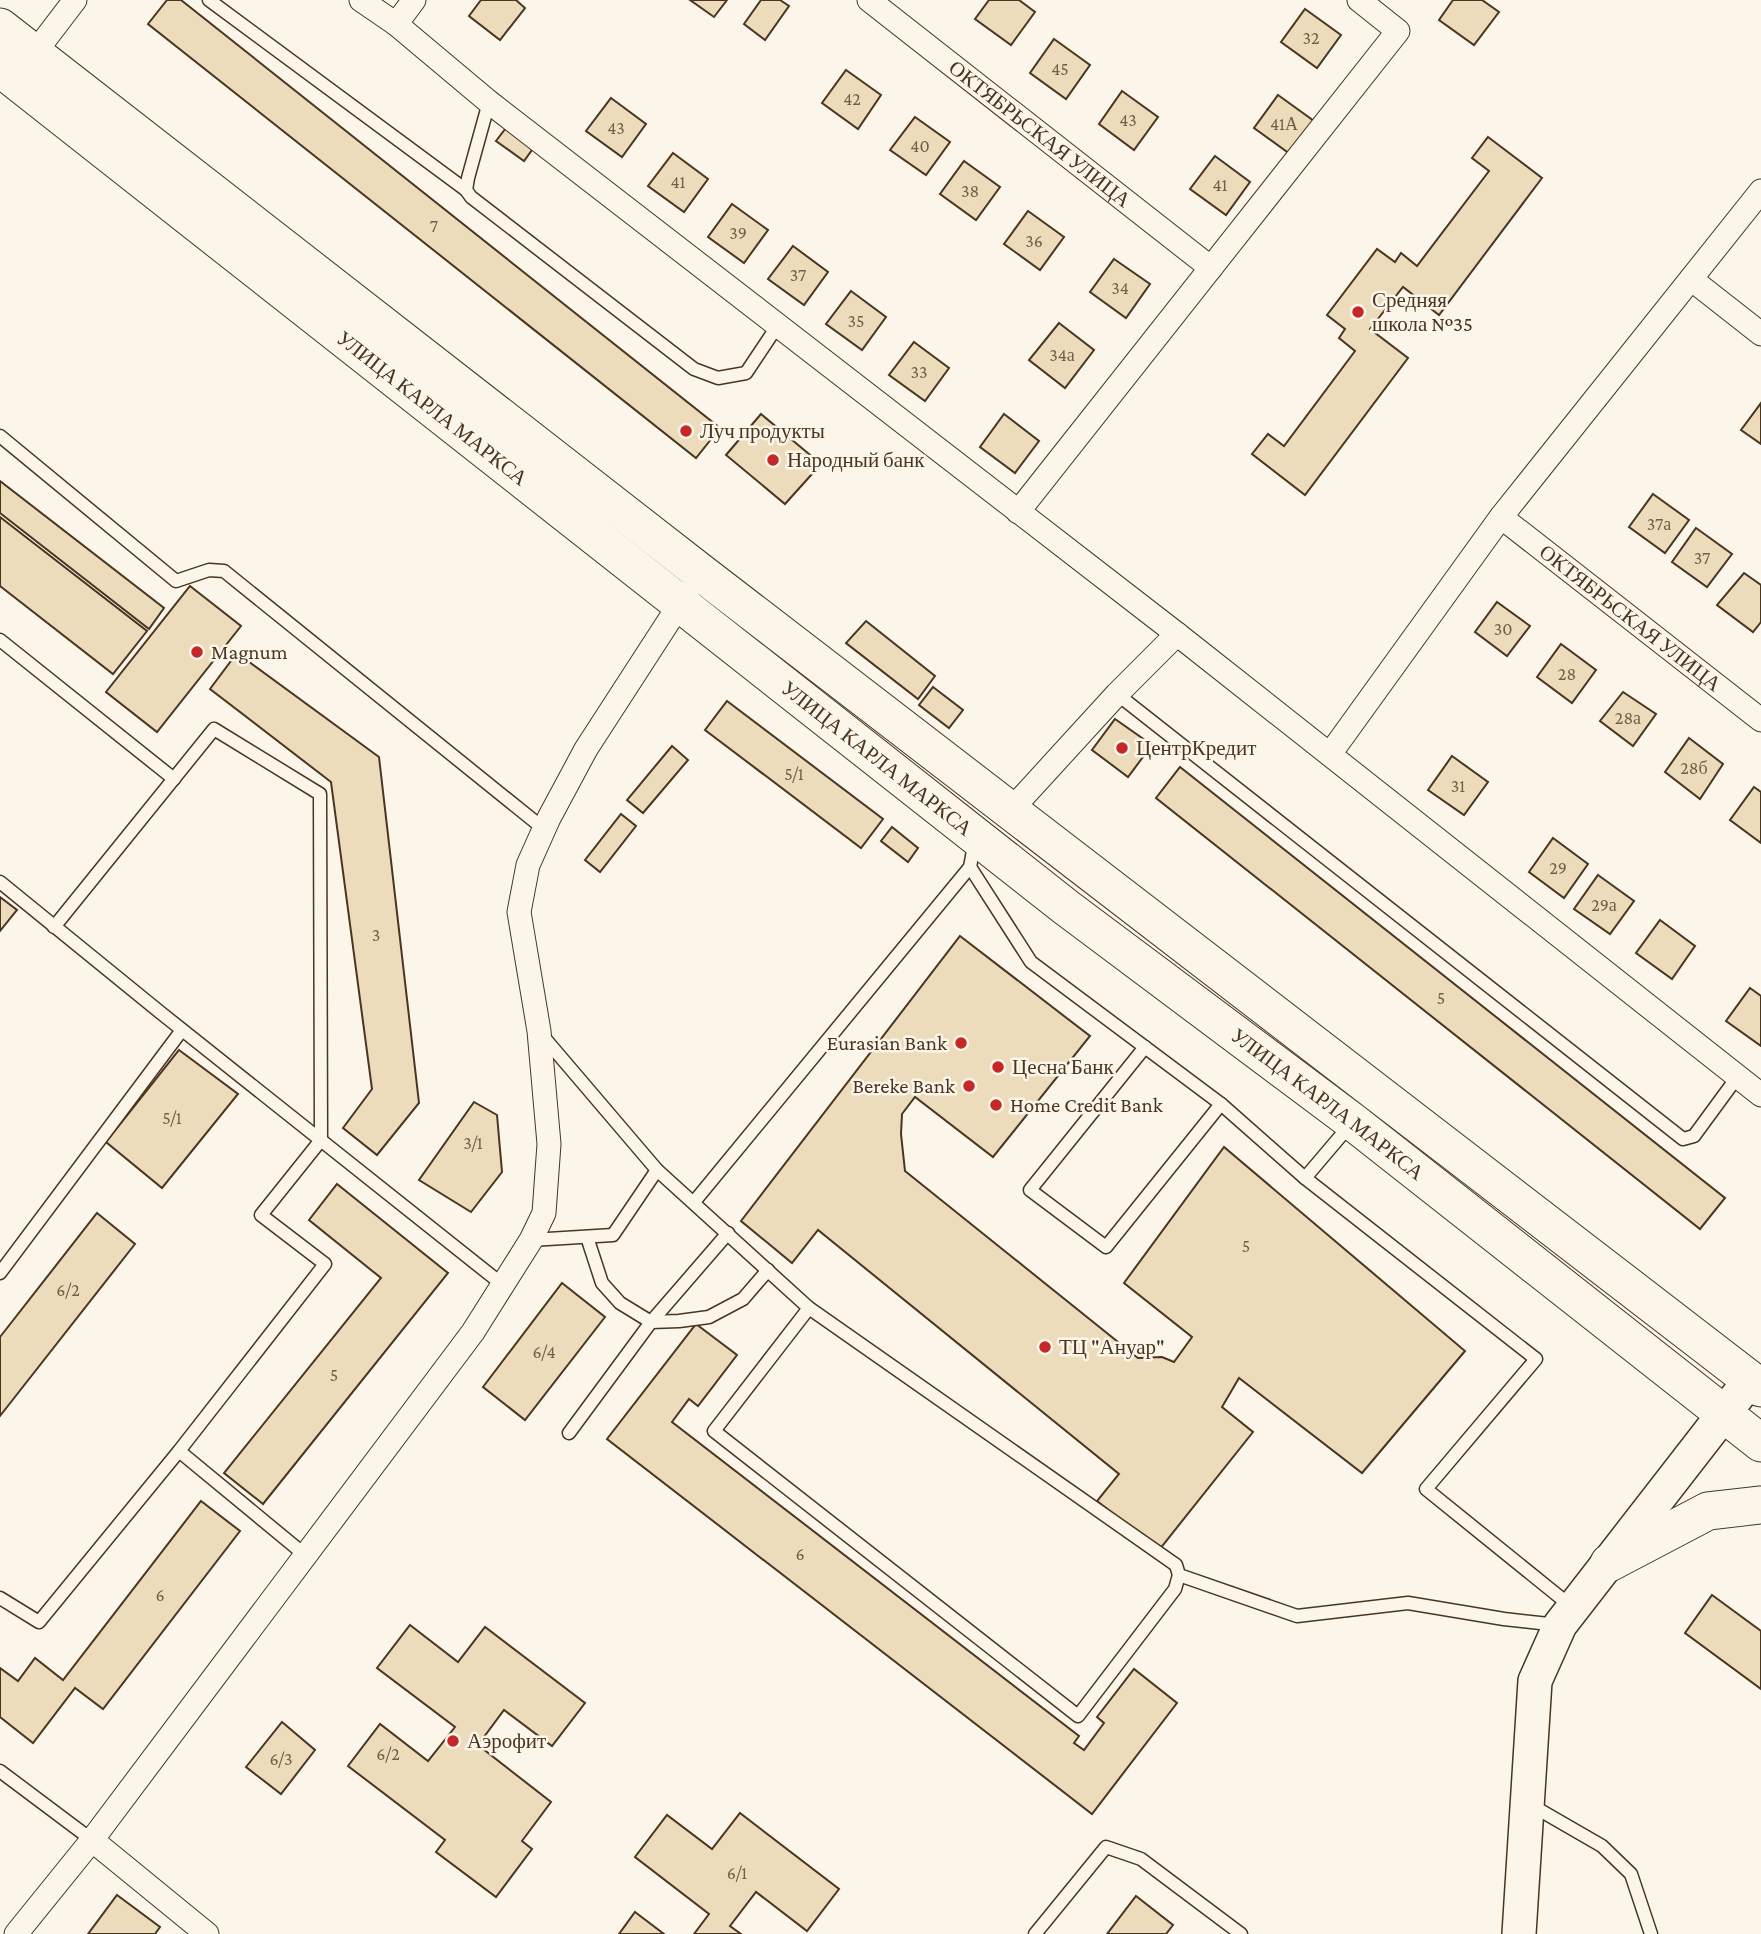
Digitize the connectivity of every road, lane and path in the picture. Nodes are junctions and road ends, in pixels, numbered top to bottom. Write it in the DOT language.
graph roads {
  1 [pos="75,0"];
  2 [pos="209,0"];
  3 [pos="361,0"];
  4 [pos="414,0"];
  5 [pos="869,0"];
  6 [pos="1359,0"];
  7 [pos="396,24"];
  8 [pos="0,27"];
  9 [pos="17,66"];
  10 [pos="489,102"];
  11 [pos="466,190"];
  12 [pos="1761,191"];
  13 [pos="1211,268"];
  14 [pos="1690,279"];
  15 [pos="778,325"];
  16 [pos="1761,334"];
  17 [pos="0,436"];
  18 [pos="1018,512"];
  19 [pos="1501,517"];
  20 [pos="700,572"];
  21 [pos="681,604"];
  22 [pos="1177,634"];
  23 [pos="0,640"];
  24 [pos="1117,694"];
  25 [pos="1761,720"];
  26 [pos="1330,754"];
  27 [pos="174,779"];
  28 [pos="1010,811"];
  29 [pos="544,829"];
  30 [pos="973,852"];
  31 [pos="0,882"];
  32 [pos="54,927"];
  33 [pos="182,1030"];
  34 [pos="538,1031"];
  35 [pos="1145,1047"];
  36 [pos="1738,1076"];
  37 [pos="1761,1095"];
  38 [pos="1221,1104"];
  39 [pos="1353,1122"];
  40 [pos="321,1140"];
  41 [pos="657,1170"];
  42 [pos="1305,1178"];
  43 [pos="694,1202"];
  44 [pos="728,1233"];
  45 [pos="587,1237"];
  46 [pos="531,1240"];
  47 [pos="768,1270"];
  48 [pos="0,1273"];
  49 [pos="503,1285"];
  50 [pos="809,1308"];
  51 [pos="652,1322"];
  52 [pos="1756,1384"];
  53 [pos="1723,1414"];
  54 [pos="569,1433"];
  55 [pos="1761,1443"];
  56 [pos="179,1451"];
  57 [pos="1761,1505"];
  58 [pos="305,1555"];
  59 [pos="1609,1563"];
  60 [pos="1179,1575"];
  61 [pos="0,1598"];
  62 [pos="1567,1617"];
  63 [pos="0,1771"];
  64 [pos="1527,1803"];
  65 [pos="92,1840"];
  66 [pos="25,1931"];
  67 [pos="207,1934"];
  68 [pos="1035,1934"];
  69 [pos="1241,1934"];
  70 [pos="1519,1934"];
  71 [pos="1651,1934"];
  1 -- 9 [label="street"];
  2 -- 11 [label="lane"];
  3 -- 7 [label="street"];
  4 -- 7 [label="street"];
  5 -- 13 [label="street, ОКТЯБРЬСКАЯ УЛИЦА"];
  6 -- 13 [label="street"];
  7 -- 10 [label="street"];
  8 -- 9 [label="main road, УЛИЦА КАРЛА МАРКСА"];
  9 -- 20 [label="main road, УЛИЦА КАРЛА МАРКСА"];
  9 -- 21 [label="main road, УЛИЦА КАРЛА МАРКСА"];
  10 -- 11 [label="lane"];
  10 -- 15 [label="street"];
  11 -- 15 [label="lane"];
  12 -- 14 [label="street"];
  13 -- 18 [label="street"];
  14 -- 16 [label="street"];
  14 -- 19 [label="street"];
  15 -- 18 [label="street"];
  17 -- 29 [label="lane"];
  18 -- 22 [label="street"];
  19 -- 25 [label="street, ОКТЯБРЬСКАЯ УЛИЦА"];
  19 -- 26 [label="street"];
  20 -- 21 [label="street"];
  20 -- 28 [label="main road, УЛИЦА КАРЛА МАРКСА"];
  21 -- 29 [label="street"];
  21 -- 30 [label="main road, УЛИЦА КАРЛА МАРКСА"];
  22 -- 24 [label="street"];
  22 -- 26 [label="street"];
  23 -- 27 [label="lane"];
  24 -- 28 [label="street"];
  24 -- 36 [label="lane"];
  26 -- 36 [label="street"];
  27 -- 32 [label="lane"];
  27 -- 40 [label="lane"];
  28 -- 52 [label="main road, УЛИЦА КАРЛА МАРКСА"];
  29 -- 34 [label="street"];
  30 -- 35 [label="lane"];
  30 -- 39 [label="main road, УЛИЦА КАРЛА МАРКСА"];
  30 -- 43 [label="lane"];
  31 -- 32 [label="lane"];
  32 -- 33 [label="lane"];
  33 -- 40 [label="lane"];
  33 -- 48 [label="lane"];
  34 -- 41 [label="lane"];
  34 -- 46 [label="street"];
  35 -- 38 [label="lane"];
  35 -- 38 [label="lane"];
  36 -- 37 [label="street"];
  38 -- 42 [label="lane"];
  39 -- 42 [label="lane"];
  39 -- 53 [label="main road, УЛИЦА КАРЛА МАРКСА"];
  40 -- 49 [label="lane"];
  40 -- 56 [label="lane"];
  41 -- 43 [label="lane"];
  41 -- 45 [label="lane"];
  42 -- 62 [label="lane"];
  43 -- 44 [label="lane"];
  44 -- 47 [label="lane"];
  44 -- 51 [label="lane"];
  45 -- 46 [label="lane"];
  45 -- 51 [label="lane"];
  46 -- 49 [label="street"];
  47 -- 50 [label="lane"];
  47 -- 51 [label="lane"];
  49 -- 58 [label="street"];
  50 -- 60 [label="lane"];
  50 -- 60 [label="lane"];
  51 -- 54 [label="lane"];
  52 -- 53 [label="street"];
  53 -- 55 [label="main road, УЛИЦА КАРЛА МАРКСА"];
  53 -- 59 [label="street"];
  56 -- 58 [label="lane"];
  56 -- 61 [label="lane"];
  57 -- 59 [label="main road"];
  58 -- 65 [label="street"];
  59 -- 62 [label="street"];
  60 -- 62 [label="lane"];
  62 -- 64 [label="street"];
  63 -- 65 [label="lane"];
  64 -- 70 [label="street"];
  64 -- 71 [label="lane"];
  65 -- 66 [label="street"];
  65 -- 67 [label="street"];
  68 -- 69 [label="lane"];
}
